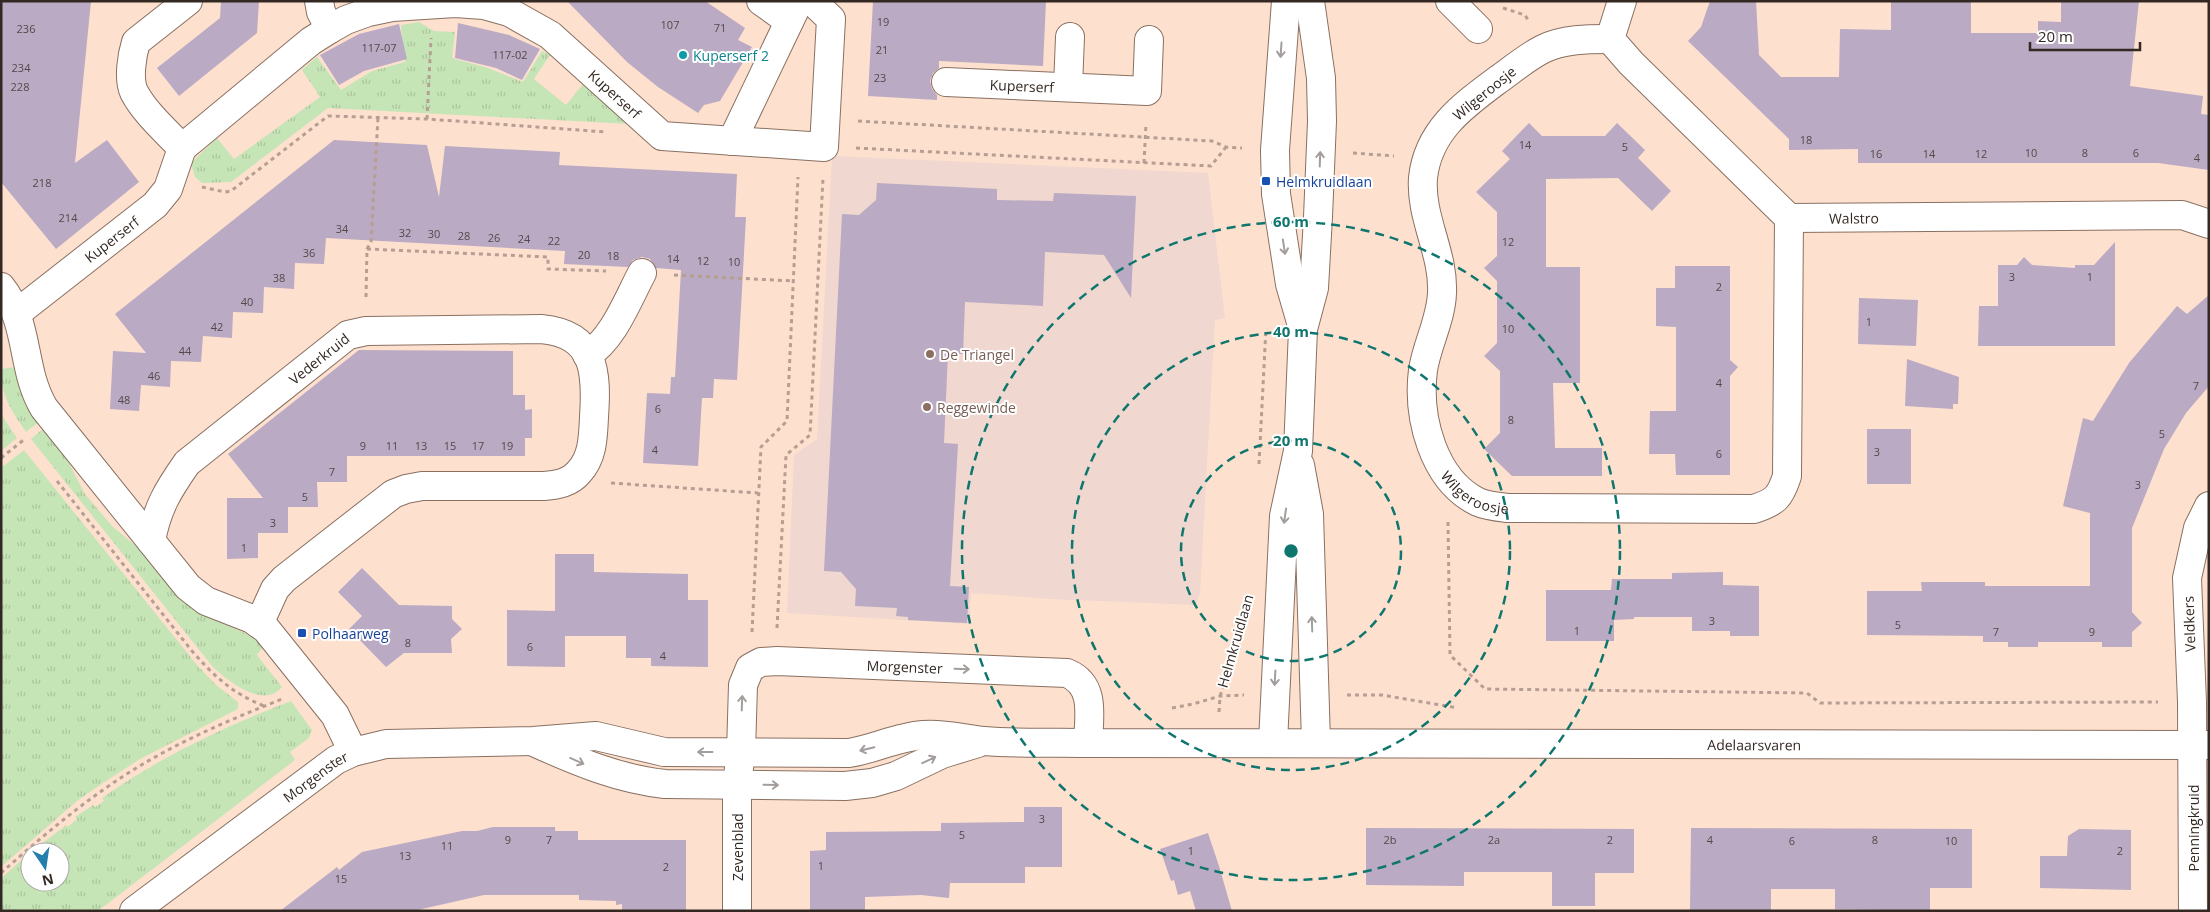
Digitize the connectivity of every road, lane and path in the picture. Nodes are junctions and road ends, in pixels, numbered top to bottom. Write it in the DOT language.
graph roads {
  1 [pos="188,1"];
  2 [pos="319,1"];
  3 [pos="762,1"];
  4 [pos="812,1"];
  5 [pos="1286,1"];
  6 [pos="1310,1"];
  7 [pos="1450,1"];
  8 [pos="1622,1"];
  9 [pos="433,5"];
  10 [pos="507,6"];
  11 [pos="1501,7"];
  12 [pos="794,11"];
  13 [pos="330,28"];
  14 [pos="1478,29"];
  15 [pos="1070,37"];
  16 [pos="1610,39"];
  17 [pos="1149,40"];
  18 [pos="1544,49"];
  19 [pos="946,82"];
  20 [pos="1068,87"];
  21 [pos="378,117"];
  22 [pos="427,119"];
  23 [pos="826,119"];
  24 [pos="662,136"];
  25 [pos="1145,136"];
  26 [pos="732,141"];
  27 [pos="812,146"];
  28 [pos="1226,147"];
  29 [pos="182,148"];
  30 [pos="1250,148"];
  31 [pos="1144,163"];
  32 [pos="171,180"];
  33 [pos="1789,218"];
  34 [pos="2209,224"];
  35 [pos="367,248"];
  36 [pos="642,273"];
  37 [pos="794,281"];
  38 [pos="1,287"];
  39 [pos="17,313"];
  40 [pos="1266,324"];
  41 [pos="1303,328"];
  42 [pos="366,331"];
  43 [pos="587,355"];
  44 [pos="1298,451"];
  45 [pos="1259,470"];
  46 [pos="579,472"];
  47 [pos="1454,485"];
  48 [pos="758,493"];
  49 [pos="2209,506"];
  50 [pos="151,541"];
  51 [pos="1244,616"];
  52 [pos="259,624"];
  53 [pos="777,661"];
  54 [pos="750,668"];
  55 [pos="314,687"];
  56 [pos="2192,702"];
  57 [pos="532,741"];
  58 [pos="983,741"];
  59 [pos="1273,742"];
  60 [pos="1316,742"];
  61 [pos="1088,743"];
  62 [pos="1217,743"];
  63 [pos="2200,745"];
  64 [pos="353,752"];
  65 [pos="741,752"];
  66 [pos="737,784"];
  67 [pos="1,873"];
  68 [pos="134,911"];
  69 [pos="737,911"];
  70 [pos="2193,911"];
  1 -- 29 [label="street"];
  2 -- 13 [label="street"];
  3 -- 12 [label="street"];
  4 -- 23 [label="street"];
  5 -- 41 [label="street, one-way"];
  41 -- 6 [label="street, one-way"];
  7 -- 14 [label="street"];
  8 -- 16 [label="street"];
  9 -- 10 [label="street, Kuperserf"];
  9 -- 13 [label="street, Kuperserf"];
  9 -- 22 [label="path"];
  10 -- 24 [label="street, Kuperserf"];
  11 -- 18 [label="path"];
  12 -- 26 [label="street"];
  13 -- 29 [label="street, Kuperserf"];
  15 -- 20 [label="street, Kuperserf"];
  16 -- 18 [label="street, Wilgeroosje"];
  16 -- 33 [label="street"];
  17 -- 20 [label="street, Kuperserf"];
  18 -- 47 [label="street, Wilgeroosje"];
  19 -- 20 [label="street, Kuperserf"];
  21 -- 22 [label="path"];
  21 -- 32 [label="path"];
  21 -- 35 [label="path"];
  22 -- 24 [label="path"];
  23 -- 25 [label="path"];
  23 -- 27 [label="street"];
  24 -- 26 [label="street"];
  25 -- 28 [label="path"];
  25 -- 31 [label="path"];
  26 -- 27 [label="street"];
  27 -- 31 [label="path"];
  27 -- 37 [label="path"];
  27 -- 53 [label="path"];
  28 -- 30 [label="path"];
  28 -- 31 [label="path"];
  29 -- 32 [label="street, Kuperserf"];
  32 -- 39 [label="street, Kuperserf"];
  33 -- 34 [label="street, Walstro"];
  33 -- 47 [label="street, Wilgeroosje"];
  35 -- 36 [label="path"];
  35 -- 42 [label="path"];
  36 -- 37 [label="path"];
  36 -- 43 [label="street"];
  37 -- 48 [label="path"];
  38 -- 39 [label="street"];
  39 -- 50 [label="street"];
  40 -- 45 [label="path"];
  41 -- 44 [label="street"];
  42 -- 43 [label="street, Vederkruid"];
  42 -- 50 [label="street, Vederkruid"];
  43 -- 46 [label="street, Vederkruid"];
  44 -- 59 [label="street, one-way"];
  60 -- 44 [label="street, one-way"];
  46 -- 48 [label="path"];
  46 -- 52 [label="street"];
  47 -- 56 [label="path"];
  48 -- 54 [label="path"];
  49 -- 56 [label="street, Veldkers"];
  50 -- 52 [label="street"];
  51 -- 62 [label="path, Helmkruidlaan"];
  52 -- 55 [label="street"];
  53 -- 54 [label="street, Morgenster"];
  53 -- 61 [label="street, Morgenster, one-way"];
  65 -- 54 [label="street, one-way"];
  55 -- 64 [label="street"];
  55 -- 67 [label="path"];
  56 -- 63 [label="street, Veldkers"];
  57 -- 64 [label="street, Morgenster"];
  65 -- 57 [label="street, Morgenster, one-way"];
  57 -- 66 [label="street, Morgenster, one-way"];
  58 -- 61 [label="street, Morgenster"];
  58 -- 65 [label="street, Morgenster, one-way"];
  66 -- 58 [label="street, Morgenster, one-way"];
  59 -- 60 [label="street, Morgenster"];
  59 -- 62 [label="street, Morgenster"];
  60 -- 63 [label="street, Adelaarsvaren"];
  61 -- 62 [label="street, Morgenster"];
  63 -- 70 [label="street, Penningkruid"];
  64 -- 68 [label="street, Morgenster"];
  65 -- 66 [label="street, Zevenblad"];
  66 -- 69 [label="street, Zevenblad"];
}
